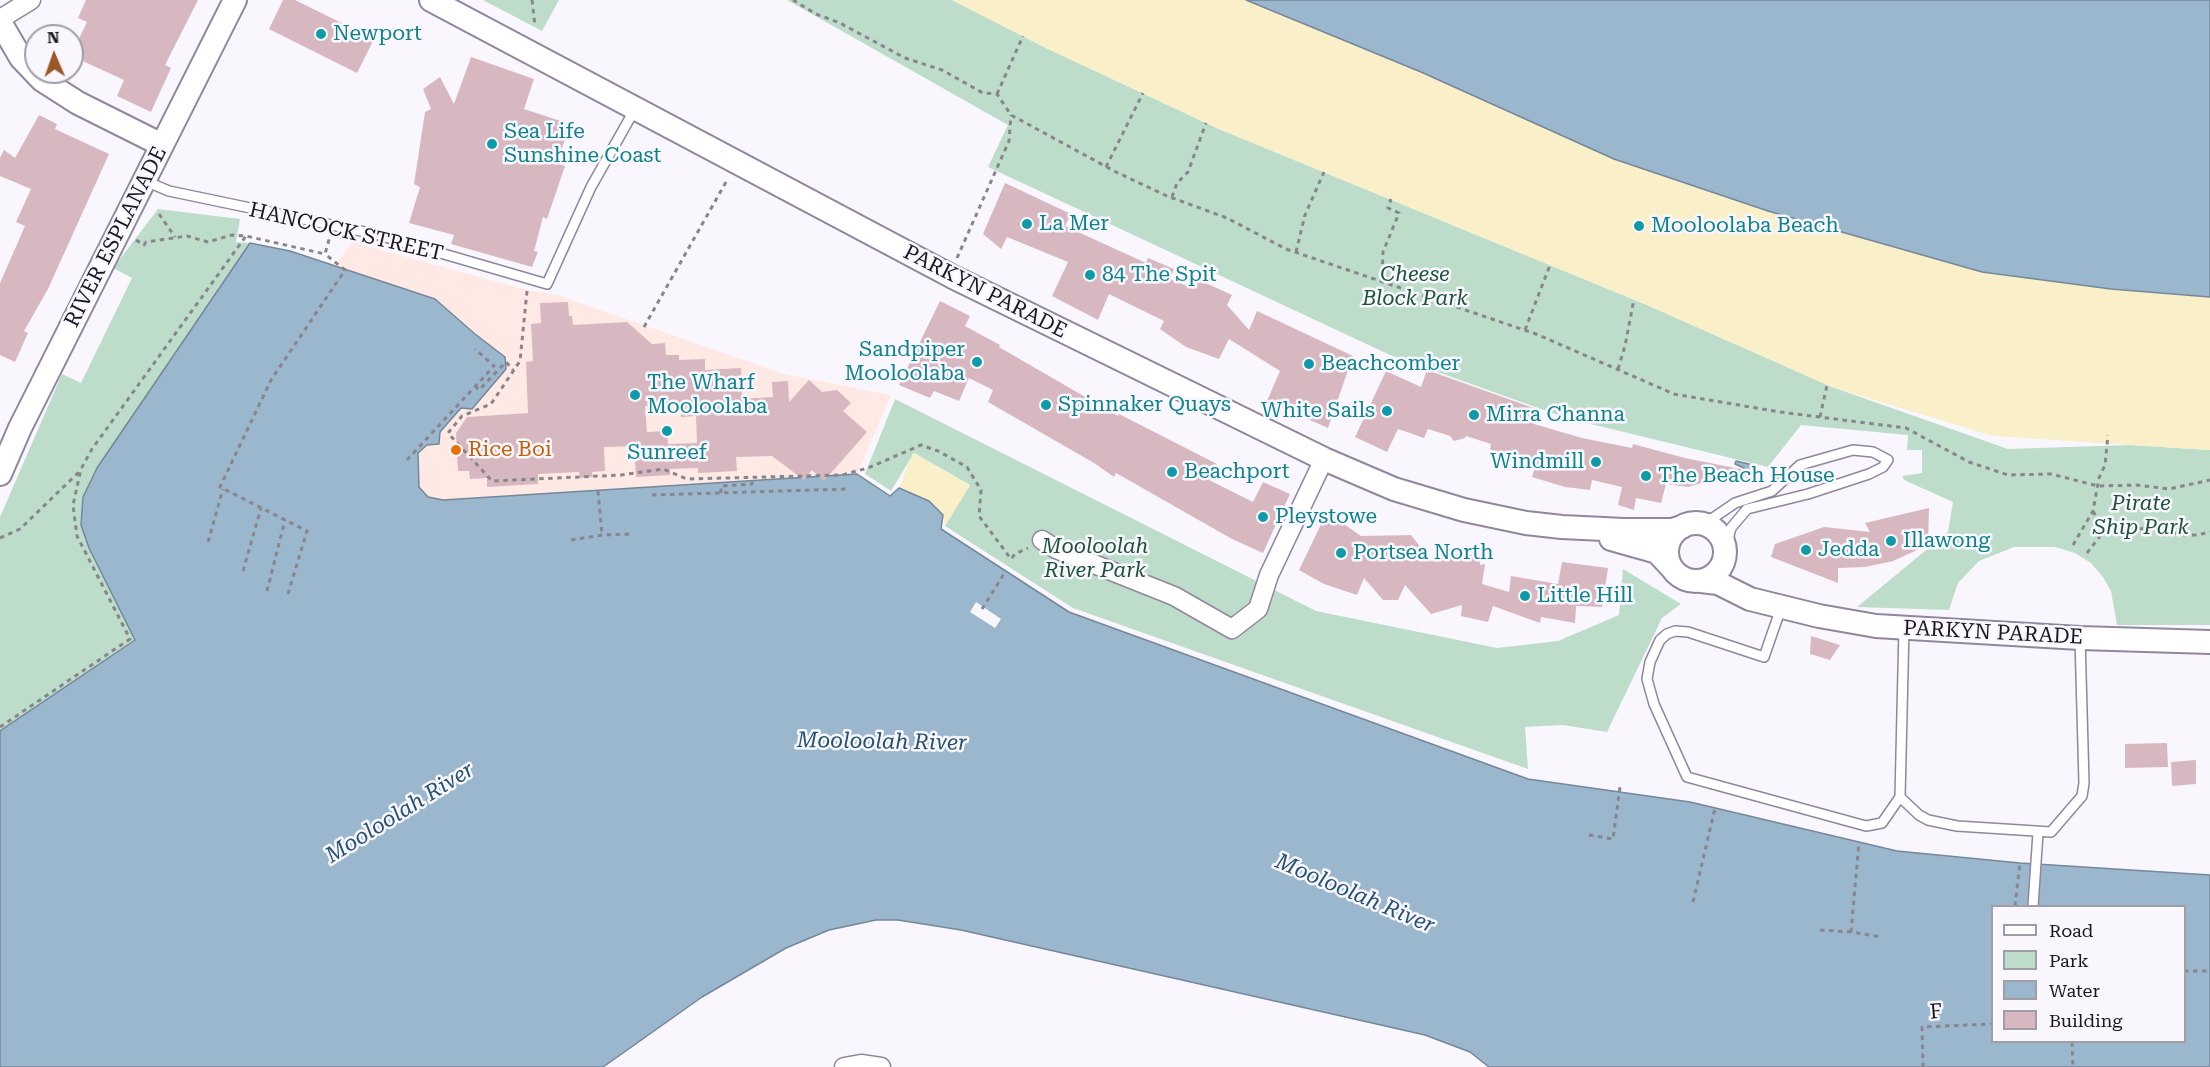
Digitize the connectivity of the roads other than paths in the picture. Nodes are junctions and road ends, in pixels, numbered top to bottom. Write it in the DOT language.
graph roads {
  1 [pos="31,0"];
  2 [pos="234,0"];
  3 [pos="431,0"];
  4 [pos="0,20"];
  5 [pos="635,109"];
  6 [pos="162,145"];
  7 [pos="144,180"];
  8 [pos="1324,459"];
  9 [pos="0,474"];
  10 [pos="1688,525"];
  11 [pos="1562,527"];
  12 [pos="1042,540"];
  13 [pos="1725,553"];
  14 [pos="1670,566"];
  15 [pos="1701,581"];
  16 [pos="1780,605"];
  17 [pos="1904,628"];
  18 [pos="2080,638"];
  19 [pos="2210,642"];
  20 [pos="1900,797"];
  21 [pos="2038,833"];
  22 [pos="2033,905"];
  23 [pos="844,1067"];
  24 [pos="881,1067"];
  1 -- 4 [label="street"];
  2 -- 6 [label="street, RIVER ESPLANADE"];
  3 -- 5 [label="street, PARKYN PARADE"];
  4 -- 6 [label="street"];
  5 -- 7 [label="lane, HANCOCK STREET"];
  5 -- 8 [label="street, PARKYN PARADE"];
  6 -- 7 [label="street, RIVER ESPLANADE"];
  7 -- 9 [label="street, RIVER ESPLANADE"];
  8 -- 11 [label="street, PARKYN PARADE"];
  8 -- 12 [label="street"];
  10 -- 11 [label="street, PARKYN PARADE"];
  10 -- 13 [label="street"];
  10 -- 13 [label="lane"];
  10 -- 14 [label="street"];
  11 -- 14 [label="street, PARKYN PARADE"];
  13 -- 15 [label="street"];
  13 -- 16 [label="street, PARKYN PARADE"];
  14 -- 15 [label="street"];
  15 -- 16 [label="street, PARKYN PARADE"];
  16 -- 17 [label="street, PARKYN PARADE"];
  16 -- 20 [label="lane"];
  17 -- 18 [label="street, PARKYN PARADE"];
  17 -- 20 [label="lane"];
  18 -- 19 [label="street, PARKYN PARADE"];
  18 -- 21 [label="lane"];
  20 -- 21 [label="lane"];
  21 -- 22 [label="lane"];
  23 -- 24 [label="street"];
}
